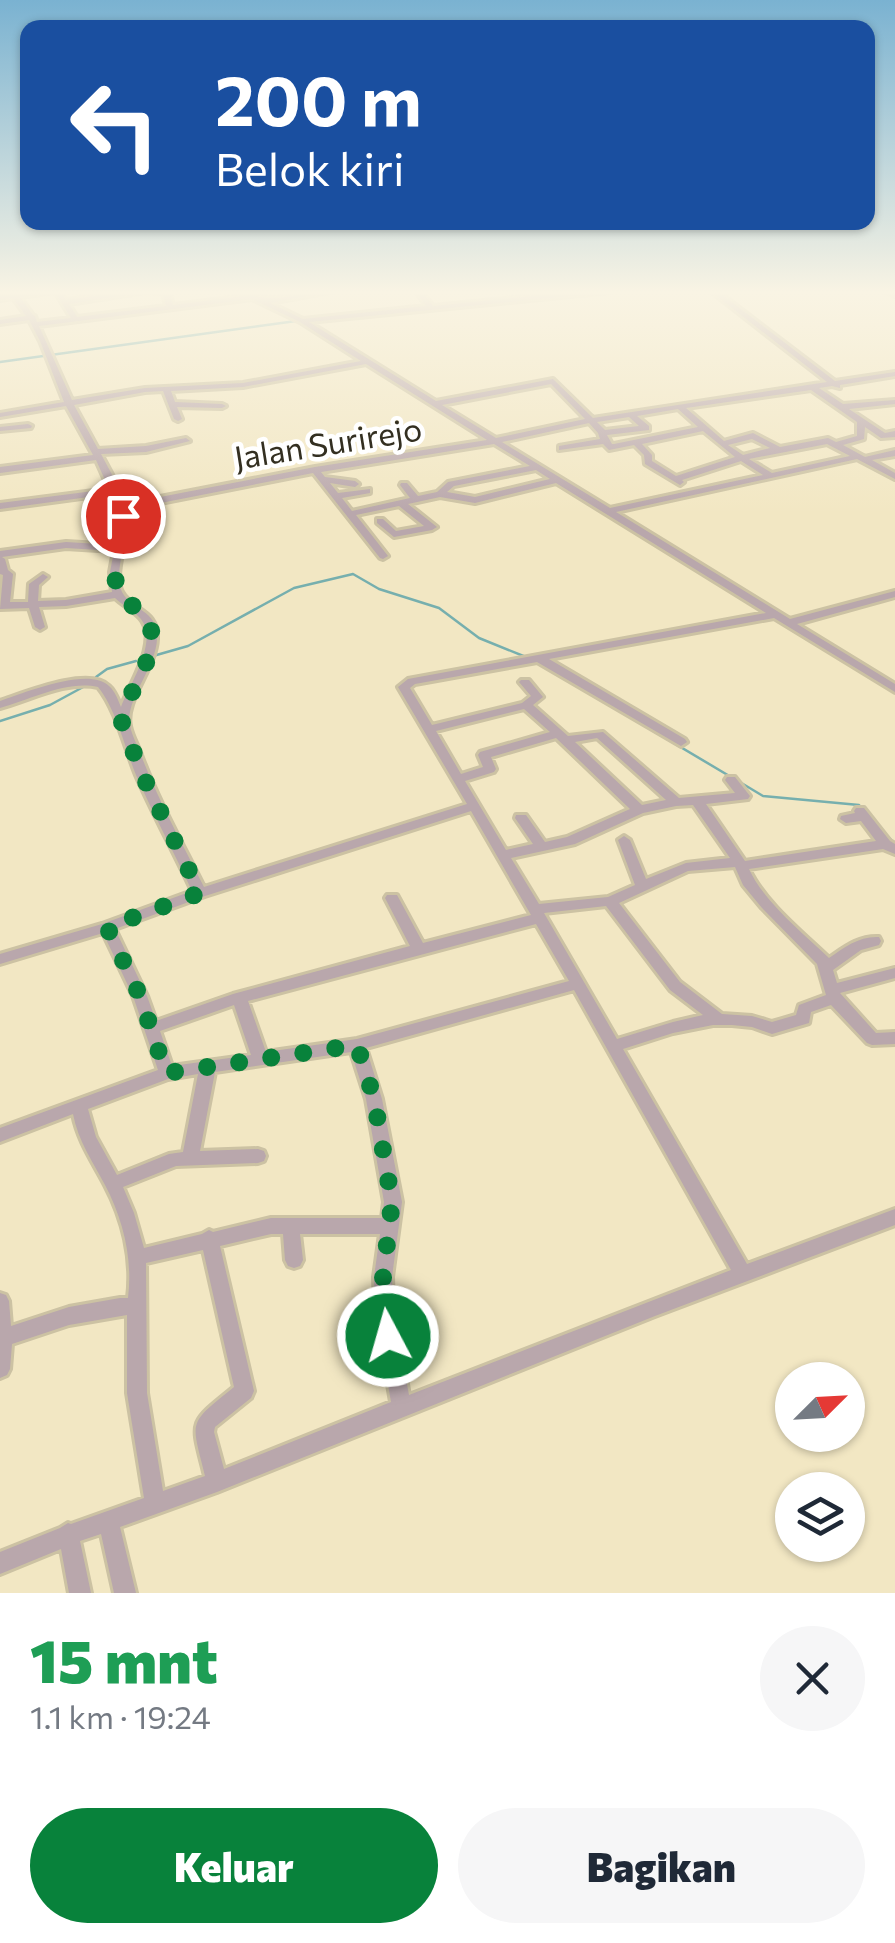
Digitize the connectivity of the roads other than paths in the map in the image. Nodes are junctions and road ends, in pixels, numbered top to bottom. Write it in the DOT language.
graph roads {
  1 [pos="52,364"];
  2 [pos="353,364"];
  3 [pos="370,364"];
  4 [pos="809,364"];
  5 [pos="895,375"];
  6 [pos="837,386"];
  7 [pos="814,388"];
  8 [pos="166,389"];
  9 [pos="895,402"];
  10 [pos="69,403"];
  11 [pos="172,404"];
  12 [pos="433,404"];
  13 [pos="222,406"];
  14 [pos="679,406"];
  15 [pos="840,407"];
  16 [pos="630,414"];
  17 [pos="0,418"];
  18 [pos="178,419"];
  19 [pos="590,420"];
  20 [pos="27,421"];
  21 [pos="860,421"];
  22 [pos="706,428"];
  23 [pos="0,430"];
  24 [pos="890,435"];
  25 [pos="862,436"];
  26 [pos="604,437"];
  27 [pos="186,441"];
  28 [pos="494,441"];
  29 [pos="638,442"];
  30 [pos="722,444"];
  31 [pos="838,444"];
  32 [pos="562,448"];
  33 [pos="778,448"];
  34 [pos="895,453"];
  35 [pos="96,455"];
  36 [pos="745,457"];
  37 [pos="859,459"];
  38 [pos="694,460"];
  39 [pos="60,462"];
  40 [pos="538,468"];
  41 [pos="712,469"];
  42 [pos="0,470"];
  43 [pos="64,473"];
  44 [pos="318,474"];
  45 [pos="768,474"];
  46 [pos="895,476"];
  47 [pos="674,479"];
  48 [pos="556,480"];
  49 [pos="356,484"];
  50 [pos="404,485"];
  51 [pos="112,490"];
  52 [pos="367,491"];
  53 [pos="692,491"];
  54 [pos="440,494"];
  55 [pos="336,496"];
  56 [pos="416,499"];
  57 [pos="400,502"];
  58 [pos="123,504"];
  59 [pos="0,506"];
  60 [pos="608,511"];
  61 [pos="348,514"];
  62 [pos="366,534"];
  63 [pos="427,536"];
  64 [pos="120,548"];
  65 [pos="0,557"];
  66 [pos="44,577"];
  67 [pos="118,594"];
  68 [pos="895,594"];
  69 [pos="33,604"];
  70 [pos="2,606"];
  71 [pos="775,615"];
  72 [pos="787,623"];
  73 [pos="40,626"];
  74 [pos="539,658"];
  75 [pos="525,682"];
  76 [pos="895,689"];
  77 [pos="0,705"];
  78 [pos="526,705"];
  79 [pos="122,723"];
  80 [pos="430,729"];
  81 [pos="561,737"];
  82 [pos="681,742"];
  83 [pos="458,779"];
  84 [pos="731,780"];
  85 [pos="697,801"];
  86 [pos="676,802"];
  87 [pos="474,806"];
  88 [pos="639,810"];
  89 [pos="522,818"];
  90 [pos="846,818"];
  91 [pos="624,840"];
  92 [pos="890,847"];
  93 [pos="543,848"];
  94 [pos="503,855"];
  95 [pos="741,864"];
  96 [pos="642,886"];
  97 [pos="200,893"];
  98 [pos="392,898"];
  99 [pos="610,901"];
  100 [pos="538,913"];
  101 [pos="107,927"];
  102 [pos="874,941"];
  103 [pos="419,949"];
  104 [pos="0,959"];
  105 [pos="827,967"];
  106 [pos="895,973"];
  107 [pos="578,984"];
  108 [pos="833,994"];
  109 [pos="241,1003"];
  110 [pos="716,1017"];
  111 [pos="152,1028"];
  112 [pos="895,1038"];
  113 [pos="357,1045"];
  114 [pos="613,1046"];
  115 [pos="260,1058"];
  116 [pos="208,1066"];
  117 [pos="166,1073"];
  118 [pos="80,1105"];
  119 [pos="0,1135"];
  120 [pos="258,1156"];
  121 [pos="190,1158"];
  122 [pos="113,1184"];
  123 [pos="895,1217"];
  124 [pos="390,1226"];
  125 [pos="291,1227"];
  126 [pos="209,1238"];
  127 [pos="138,1257"];
  128 [pos="294,1260"];
  129 [pos="742,1272"];
  130 [pos="0,1301"];
  131 [pos="136,1307"];
  132 [pos="2,1338"];
  133 [pos="0,1369"];
  134 [pos="402,1408"];
  135 [pos="218,1482"];
  136 [pos="154,1504"];
  137 [pos="108,1520"];
  138 [pos="68,1533"];
  139 [pos="0,1564"];
  140 [pos="80,1593"];
  141 [pos="125,1593"];
  1 -- 10 [label="street"];
  2 -- 8 [label="street"];
  3 -- 12 [label="street"];
  4 -- 6 [label="street"];
  5 -- 6 [label="street, Jalan Surirejo"];
  6 -- 7 [label="street, Jalan Surirejo"];
  7 -- 14 [label="street, Jalan Surirejo"];
  7 -- 15 [label="street"];
  8 -- 10 [label="street"];
  8 -- 11 [label="street"];
  9 -- 15 [label="street"];
  10 -- 20 [label="street"];
  10 -- 35 [label="street"];
  11 -- 13 [label="street"];
  11 -- 18 [label="street"];
  12 -- 19 [label="street"];
  12 -- 28 [label="street"];
  14 -- 16 [label="street, Jalan Surirejo"];
  14 -- 22 [label="street"];
  15 -- 21 [label="street"];
  16 -- 19 [label="street, Jalan Surirejo"];
  16 -- 26 [label="street"];
  17 -- 20 [label="street"];
  19 -- 26 [label="street"];
  19 -- 28 [label="street, Jalan Surirejo"];
  20 -- 23 [label="street"];
  21 -- 24 [label="street"];
  21 -- 25 [label="street"];
  22 -- 29 [label="street"];
  22 -- 30 [label="street"];
  24 -- 25 [label="street"];
  25 -- 31 [label="street"];
  26 -- 29 [label="street"];
  26 -- 32 [label="street"];
  27 -- 35 [label="street"];
  28 -- 40 [label="street"];
  28 -- 44 [label="street, Jalan Surirejo"];
  29 -- 47 [label="street"];
  30 -- 33 [label="street"];
  30 -- 36 [label="street"];
  31 -- 33 [label="street"];
  31 -- 37 [label="street"];
  33 -- 36 [label="street"];
  34 -- 37 [label="street"];
  35 -- 39 [label="street"];
  35 -- 51 [label="street"];
  36 -- 41 [label="street"];
  36 -- 45 [label="street"];
  37 -- 45 [label="street"];
  37 -- 46 [label="street"];
  38 -- 41 [label="street"];
  39 -- 42 [label="street"];
  39 -- 43 [label="street"];
  40 -- 48 [label="street"];
  40 -- 54 [label="street"];
  41 -- 47 [label="street"];
  44 -- 49 [label="street"];
  44 -- 55 [label="street"];
  44 -- 58 [label="street, Jalan Surirejo"];
  45 -- 53 [label="street"];
  47 -- 53 [label="street"];
  48 -- 54 [label="street"];
  48 -- 60 [label="street"];
  50 -- 56 [label="street"];
  51 -- 58 [label="street"];
  51 -- 59 [label="street"];
  52 -- 55 [label="street"];
  53 -- 60 [label="street"];
  54 -- 56 [label="street"];
  55 -- 61 [label="street"];
  56 -- 57 [label="street"];
  57 -- 61 [label="street"];
  57 -- 62 [label="street"];
  58 -- 64 [label="street"];
  60 -- 71 [label="street"];
  61 -- 62 [label="street"];
  62 -- 63 [label="street"];
  64 -- 65 [label="street"];
  64 -- 67 [label="street"];
  65 -- 70 [label="street"];
  66 -- 69 [label="street"];
  67 -- 69 [label="street"];
  67 -- 79 [label="street"];
  68 -- 72 [label="street"];
  69 -- 70 [label="street"];
  69 -- 73 [label="street"];
  71 -- 72 [label="street"];
  71 -- 74 [label="street"];
  72 -- 76 [label="street"];
  74 -- 80 [label="street"];
  74 -- 82 [label="street"];
  75 -- 78 [label="street"];
  77 -- 79 [label="street"];
  78 -- 80 [label="street"];
  78 -- 81 [label="street"];
  79 -- 97 [label="street"];
  80 -- 83 [label="street"];
  81 -- 83 [label="street"];
  81 -- 86 [label="street"];
  81 -- 88 [label="street"];
  83 -- 87 [label="street"];
  84 -- 85 [label="street"];
  85 -- 86 [label="street"];
  85 -- 95 [label="street"];
  86 -- 88 [label="street"];
  87 -- 94 [label="street"];
  87 -- 97 [label="street"];
  88 -- 93 [label="street"];
  89 -- 93 [label="street"];
  90 -- 92 [label="street"];
  91 -- 96 [label="street"];
  92 -- 95 [label="street"];
  93 -- 94 [label="street"];
  94 -- 100 [label="street"];
  95 -- 96 [label="street"];
  95 -- 105 [label="street"];
  96 -- 99 [label="street"];
  97 -- 101 [label="street"];
  98 -- 103 [label="street"];
  99 -- 100 [label="street"];
  99 -- 110 [label="street"];
  100 -- 103 [label="street"];
  100 -- 107 [label="street"];
  101 -- 104 [label="street"];
  101 -- 111 [label="street"];
  102 -- 105 [label="street"];
  103 -- 111 [label="street"];
  105 -- 108 [label="street"];
  106 -- 108 [label="street"];
  107 -- 113 [label="street"];
  107 -- 114 [label="street"];
  108 -- 110 [label="street"];
  108 -- 112 [label="street"];
  109 -- 115 [label="street"];
  110 -- 114 [label="street"];
  111 -- 117 [label="street"];
  113 -- 115 [label="street"];
  113 -- 124 [label="street"];
  114 -- 129 [label="street"];
  115 -- 116 [label="street"];
  116 -- 117 [label="street"];
  116 -- 121 [label="street"];
  117 -- 118 [label="street"];
  118 -- 119 [label="street"];
  118 -- 122 [label="street"];
  120 -- 121 [label="street"];
  121 -- 122 [label="street"];
  122 -- 127 [label="street"];
  123 -- 129 [label="street"];
  124 -- 125 [label="street"];
  124 -- 134 [label="street"];
  125 -- 126 [label="street"];
  125 -- 128 [label="street"];
  126 -- 127 [label="street"];
  126 -- 135 [label="street"];
  127 -- 131 [label="street"];
  129 -- 134 [label="street"];
  130 -- 132 [label="street"];
  131 -- 132 [label="street"];
  131 -- 136 [label="street"];
  132 -- 133 [label="street"];
  134 -- 135 [label="street"];
  135 -- 136 [label="street"];
  136 -- 137 [label="street"];
  137 -- 138 [label="street"];
  137 -- 141 [label="street"];
  138 -- 139 [label="street"];
  138 -- 140 [label="street"];
}
